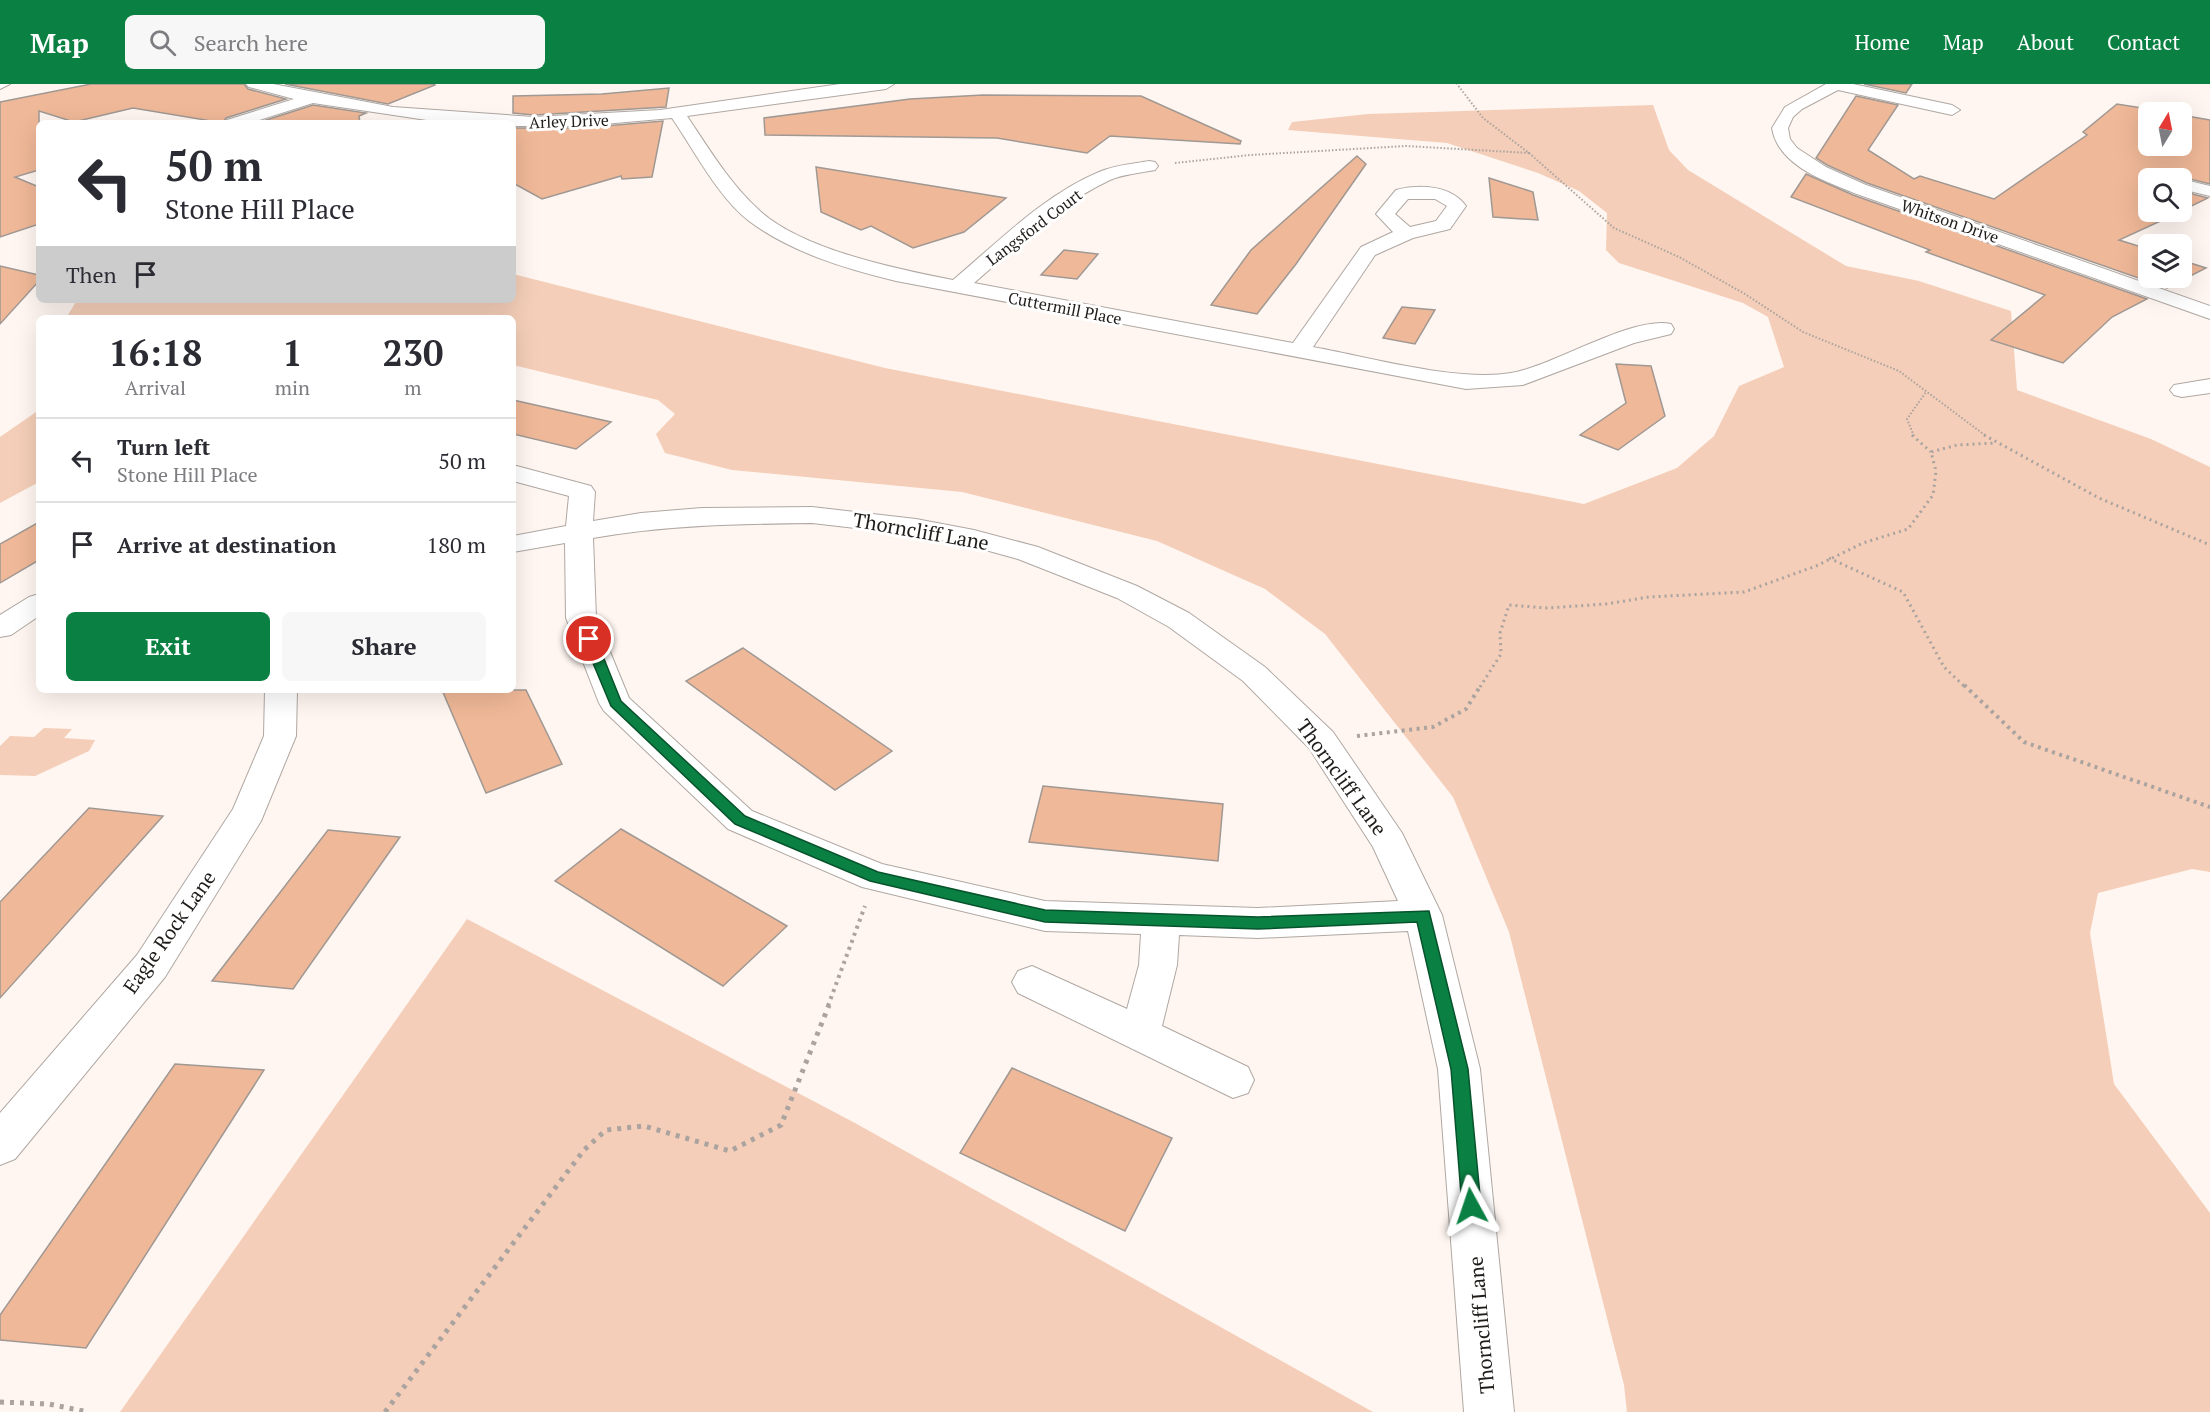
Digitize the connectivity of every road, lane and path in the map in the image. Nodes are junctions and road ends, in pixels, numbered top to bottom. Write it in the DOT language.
graph roads {
  1 [pos="254,84"];
  2 [pos="886,84"];
  3 [pos="1458,84"];
  4 [pos="1837,84"];
  5 [pos="835,86"];
  6 [pos="312,98"];
  7 [pos="1952,110"];
  8 [pos="677,112"];
  9 [pos="242,120"];
  10 [pos="452,120"];
  11 [pos="516,122"];
  12 [pos="1529,153"];
  13 [pos="1149,166"];
  14 [pos="2192,187"];
  15 [pos="2210,191"];
  16 [pos="1406,234"];
  17 [pos="957,287"];
  18 [pos="2210,313"];
  19 [pos="1663,329"];
  20 [pos="1298,352"];
  21 [pos="2210,386"];
  22 [pos="2182,390"];
  23 [pos="1926,392"];
  24 [pos="1995,443"];
  25 [pos="1931,452"];
  26 [pos="516,474"];
  27 [pos="579,533"];
  28 [pos="516,544"];
  29 [pos="2210,545"];
  30 [pos="1829,558"];
  31 [pos="36,605"];
  32 [pos="0,628"];
  33 [pos="281,693"];
  34 [pos="1321,740"];
  35 [pos="2210,807"];
  36 [pos="875,877"];
  37 [pos="1424,915"];
  38 [pos="1161,920"];
  39 [pos="1032,982"];
  40 [pos="1140,1034"];
  41 [pos="1233,1080"];
  42 [pos="0,1145"];
  43 [pos="0,1402"];
  44 [pos="88,1412"];
  45 [pos="385,1412"];
  46 [pos="1489,1412"];
  1 -- 6 [label="street, Arley Drive"];
  2 -- 5 [label="street, Arley Drive"];
  3 -- 12 [label="path"];
  4 -- 7 [label="street"];
  4 -- 18 [label="street, Whitson Drive"];
  5 -- 8 [label="street, Arley Drive"];
  6 -- 9 [label="street"];
  6 -- 10 [label="street, Arley Drive"];
  8 -- 11 [label="street, Arley Drive"];
  8 -- 17 [label="street, Cuttermill Place"];
  12 -- 13 [label="path"];
  12 -- 23 [label="path"];
  13 -- 17 [label="street, Langsford Court"];
  14 -- 15 [label="street"];
  16 -- 20 [label="street"];
  17 -- 20 [label="street, Cuttermill Place"];
  19 -- 20 [label="street, Cuttermill Place"];
  21 -- 22 [label="street"];
  23 -- 24 [label="path"];
  23 -- 25 [label="path"];
  24 -- 25 [label="path"];
  24 -- 29 [label="path"];
  25 -- 30 [label="path"];
  26 -- 27 [label="street"];
  27 -- 28 [label="street, Thorncliff Lane"];
  27 -- 34 [label="street, Thorncliff Lane"];
  27 -- 36 [label="street"];
  30 -- 34 [label="path"];
  30 -- 35 [label="path"];
  31 -- 32 [label="street"];
  33 -- 42 [label="street, Eagle Rock Lane"];
  34 -- 37 [label="street, Thorncliff Lane"];
  36 -- 38 [label="street"];
  36 -- 45 [label="path"];
  37 -- 38 [label="street"];
  37 -- 46 [label="street, Thorncliff Lane"];
  38 -- 40 [label="street"];
  39 -- 40 [label="street"];
  40 -- 41 [label="street"];
  43 -- 44 [label="path"];
}
